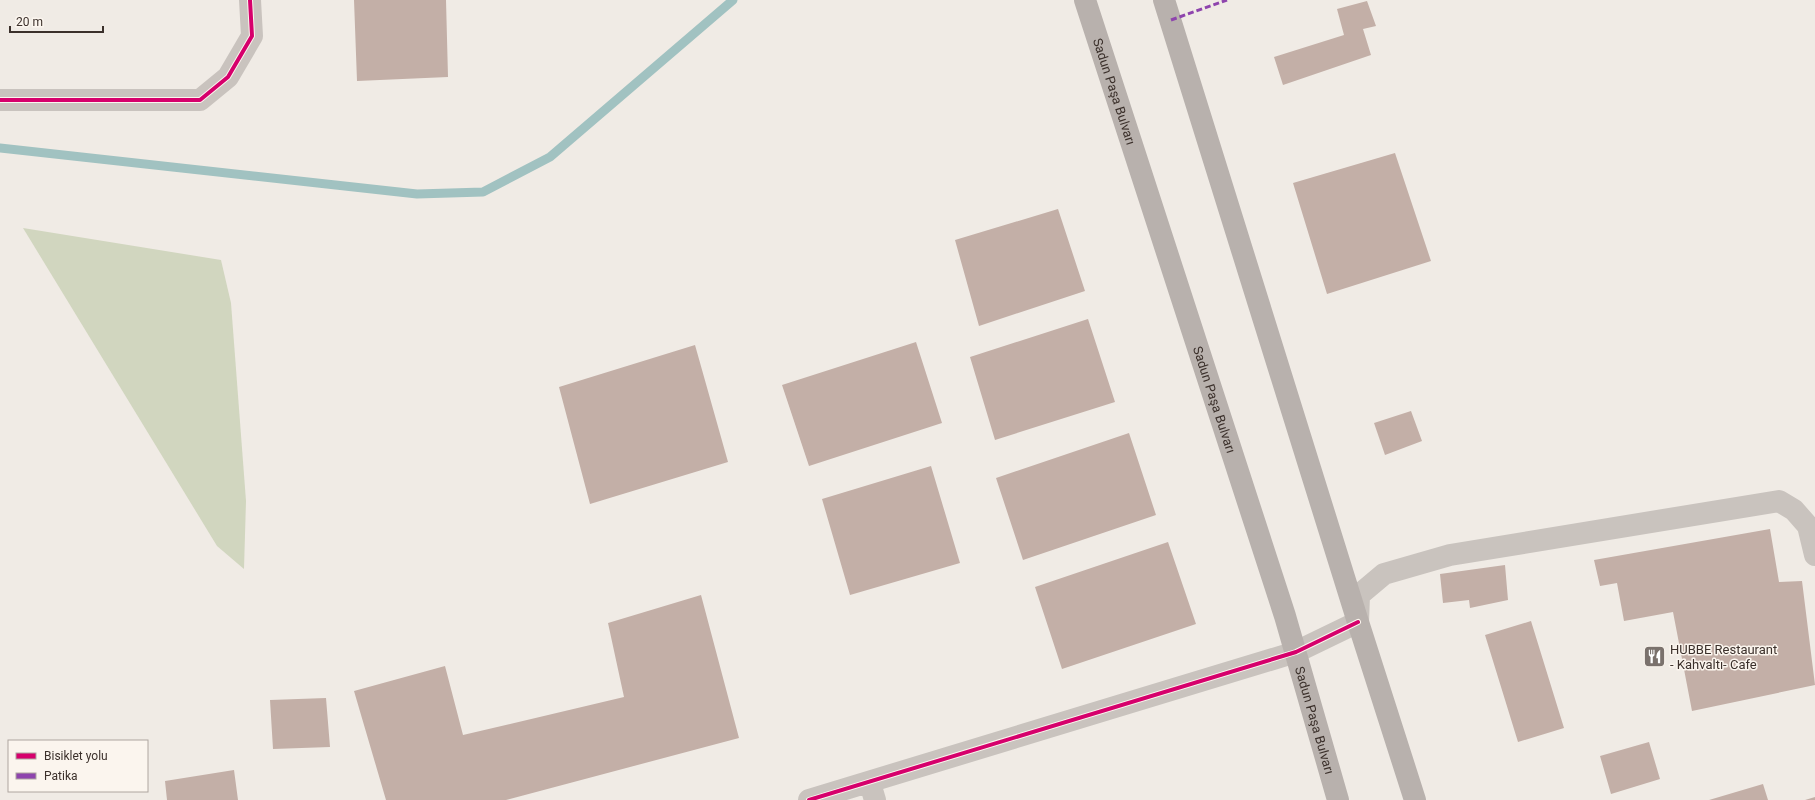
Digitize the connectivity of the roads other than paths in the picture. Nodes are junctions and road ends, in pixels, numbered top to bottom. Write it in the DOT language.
graph roads {
  1 [pos="250,0"];
  2 [pos="1085,0"];
  3 [pos="1164,0"];
  4 [pos="0,100"];
  5 [pos="1815,555"];
  6 [pos="1358,622"];
  7 [pos="1296,652"];
  8 [pos="872,791"];
  9 [pos="809,800"];
  10 [pos="1338,800"];
  11 [pos="1415,800"];
  1 -- 4 [label="street"];
  2 -- 7 [label="main road, Sadun Paşa Bulvarı"];
  3 -- 6 [label="main road"];
  5 -- 6 [label="street"];
  6 -- 7 [label="street"];
  6 -- 11 [label="main road"];
  7 -- 8 [label="street"];
  7 -- 10 [label="main road, Sadun Paşa Bulvarı"];
  8 -- 9 [label="street"];
}
